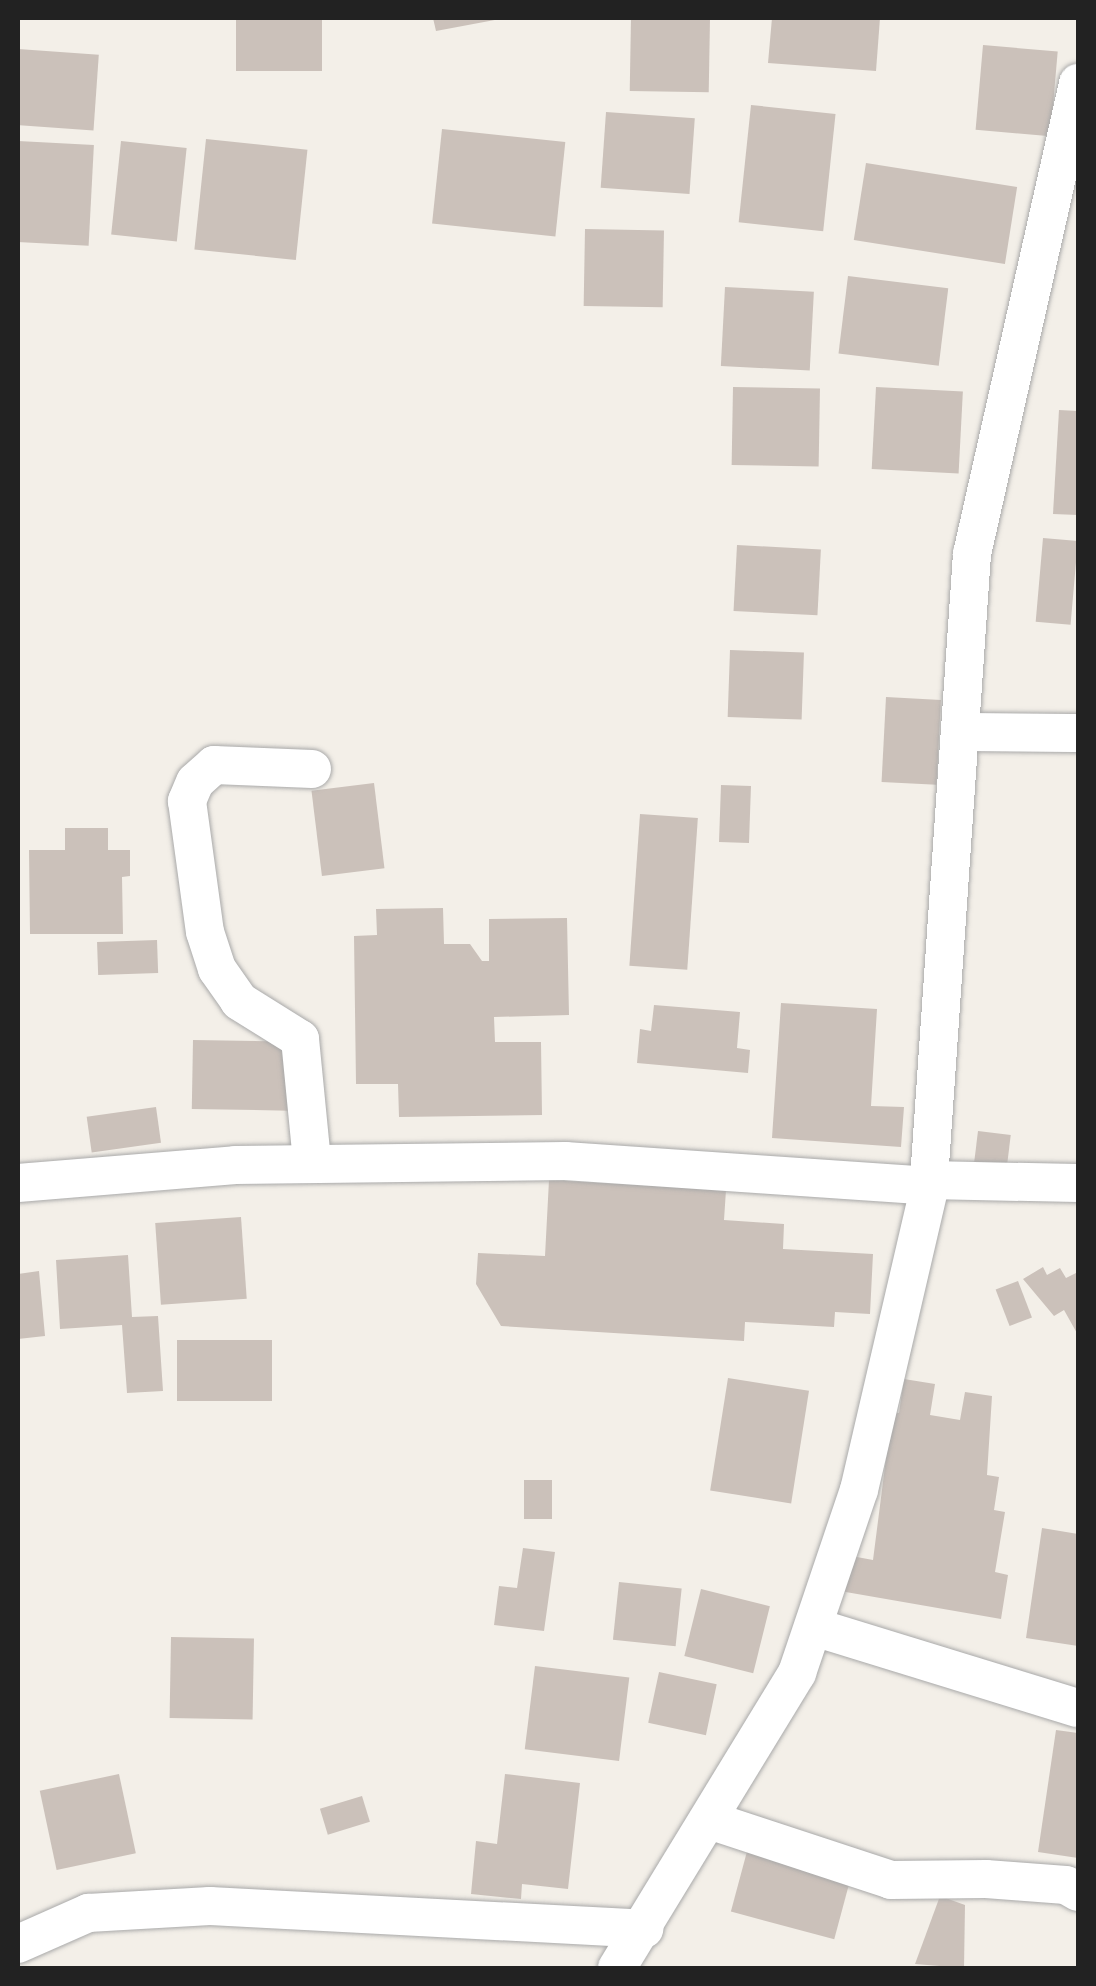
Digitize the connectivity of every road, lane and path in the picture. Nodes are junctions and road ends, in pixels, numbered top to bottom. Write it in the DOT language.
graph roads {
  1 [pos="1078,83"];
  2 [pos="961,732"];
  3 [pos="1078,733"];
  4 [pos="312,769"];
  5 [pos="312,1162"];
  6 [pos="18,1182"];
  7 [pos="930,1183"];
  8 [pos="1078,1183"];
  9 [pos="814,1627"];
  10 [pos="1078,1708"];
  11 [pos="712,1821"];
  12 [pos="1078,1892"];
  13 [pos="644,1929"];
  14 [pos="18,1944"];
  15 [pos="617,1968"];
  1 -- 2 [label="street"];
  2 -- 3 [label="street"];
  2 -- 7 [label="street"];
  4 -- 5 [label="street"];
  5 -- 6 [label="street"];
  5 -- 7 [label="street"];
  7 -- 8 [label="street"];
  7 -- 9 [label="street"];
  9 -- 10 [label="street"];
  9 -- 11 [label="street"];
  11 -- 12 [label="street"];
  11 -- 13 [label="street"];
  13 -- 14 [label="street"];
  13 -- 15 [label="street"];
}
